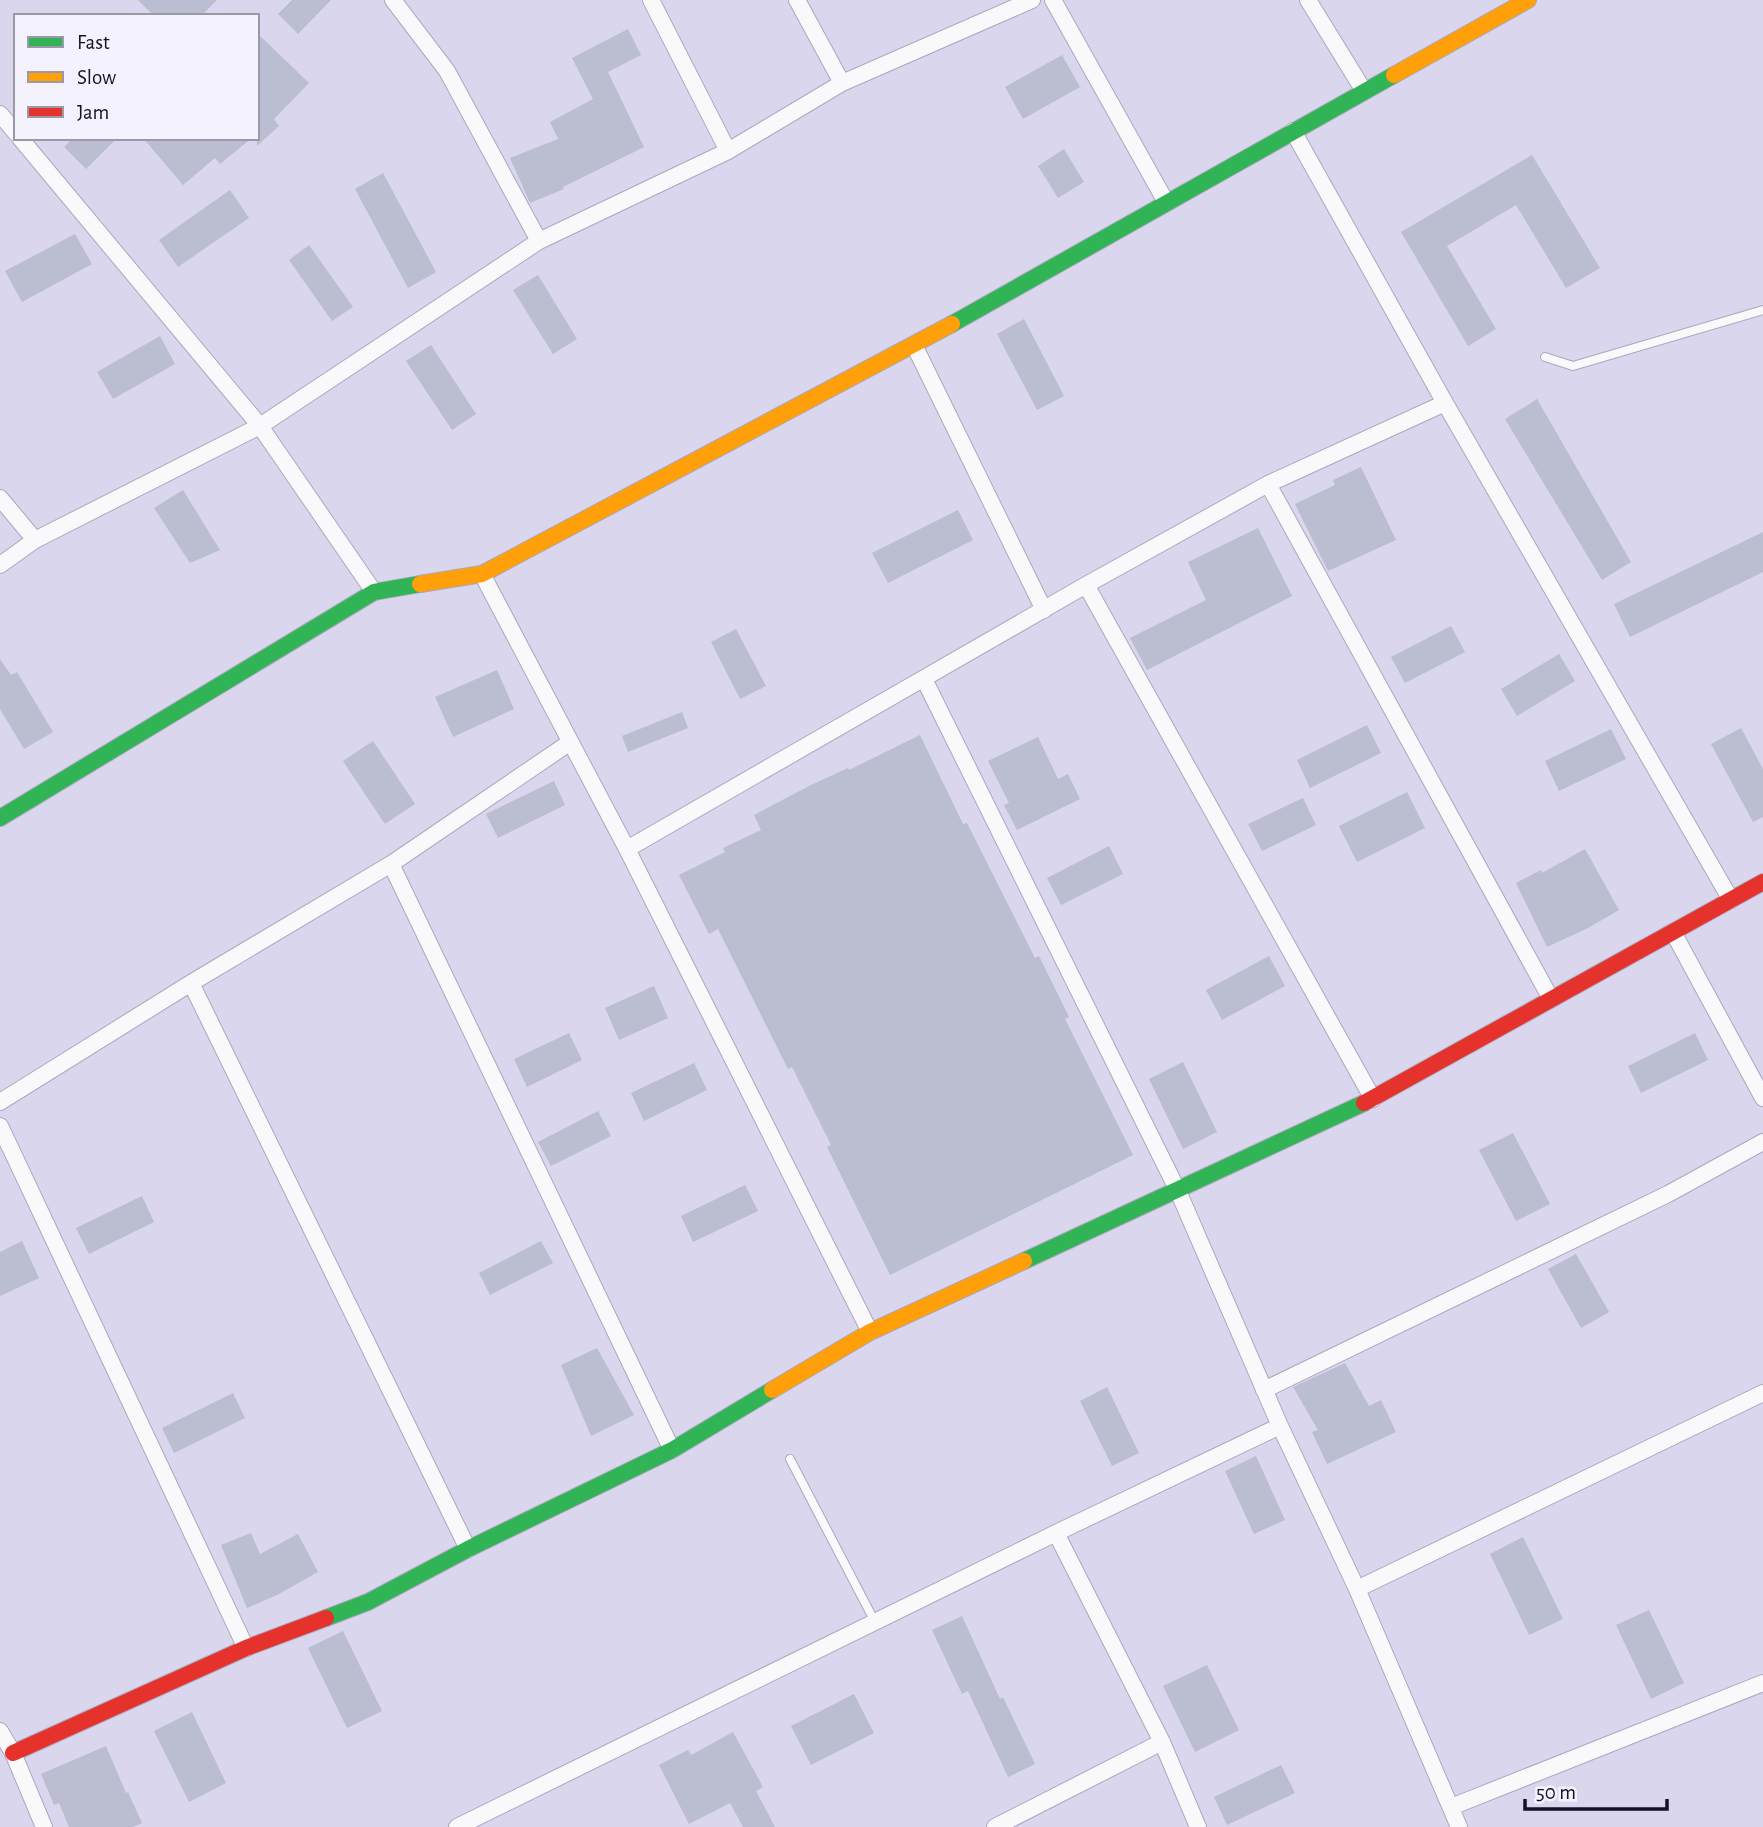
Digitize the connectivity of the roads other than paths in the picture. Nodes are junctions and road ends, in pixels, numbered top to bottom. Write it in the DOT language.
graph roads {
  1 [pos="393,0"];
  2 [pos="651,0"];
  3 [pos="797,0"];
  4 [pos="1032,0"];
  5 [pos="1053,0"];
  6 [pos="1308,0"];
  7 [pos="1528,0"];
  8 [pos="842,83"];
  9 [pos="1364,91"];
  10 [pos="0,114"];
  11 [pos="14,131"];
  12 [pos="1293,131"];
  13 [pos="22,140"];
  14 [pos="728,151"];
  15 [pos="1166,202"];
  16 [pos="539,241"];
  17 [pos="1763,310"];
  18 [pos="914,345"];
  19 [pos="1545,357"];
  20 [pos="1445,403"];
  21 [pos="260,426"];
  22 [pos="1268,484"];
  23 [pos="0,498"];
  24 [pos="35,540"];
  25 [pos="0,565"];
  26 [pos="482,574"];
  27 [pos="1086,585"];
  28 [pos="374,592"];
  29 [pos="1044,610"];
  30 [pos="924,679"];
  31 [pos="569,743"];
  32 [pos="0,818"];
  33 [pos="627,849"];
  34 [pos="391,864"];
  35 [pos="1763,882"];
  36 [pos="1731,900"];
  37 [pos="1673,932"];
  38 [pos="191,983"];
  39 [pos="1551,999"];
  40 [pos="1763,1098"];
  41 [pos="1373,1099"];
  42 [pos="0,1102"];
  43 [pos="0,1126"];
  44 [pos="1763,1142"];
  45 [pos="1178,1191"];
  46 [pos="870,1332"];
  47 [pos="1264,1390"];
  48 [pos="1763,1393"];
  49 [pos="1280,1426"];
  50 [pos="672,1450"];
  51 [pos="790,1459"];
  52 [pos="1056,1533"];
  53 [pos="468,1549"];
  54 [pos="1357,1589"];
  55 [pos="875,1622"];
  56 [pos="246,1648"];
  57 [pos="1763,1683"];
  58 [pos="0,1731"];
  59 [pos="1162,1742"];
  60 [pos="13,1753"];
  61 [pos="1451,1807"];
  62 [pos="44,1827"];
  63 [pos="457,1827"];
  64 [pos="995,1827"];
  65 [pos="1198,1827"];
  66 [pos="1459,1827"];
  1 -- 16 [label="street"];
  2 -- 14 [label="street"];
  3 -- 8 [label="street"];
  4 -- 8 [label="street"];
  5 -- 15 [label="street"];
  6 -- 9 [label="street"];
  7 -- 9 [label="street"];
  8 -- 14 [label="street"];
  9 -- 12 [label="street"];
  10 -- 11 [label="street"];
  12 -- 15 [label="street"];
  12 -- 20 [label="street"];
  13 -- 21 [label="street"];
  14 -- 16 [label="street"];
  15 -- 18 [label="street"];
  16 -- 21 [label="street"];
  17 -- 19 [label="lane"];
  18 -- 26 [label="street"];
  18 -- 29 [label="street"];
  20 -- 22 [label="street"];
  20 -- 36 [label="street"];
  21 -- 24 [label="street"];
  21 -- 28 [label="street"];
  22 -- 27 [label="street"];
  22 -- 39 [label="street"];
  23 -- 24 [label="street"];
  24 -- 25 [label="street"];
  26 -- 28 [label="street"];
  26 -- 31 [label="street"];
  27 -- 29 [label="street"];
  27 -- 41 [label="street"];
  28 -- 32 [label="street"];
  29 -- 30 [label="street"];
  30 -- 33 [label="street"];
  30 -- 45 [label="street"];
  31 -- 33 [label="street"];
  31 -- 34 [label="street"];
  33 -- 46 [label="street"];
  34 -- 38 [label="street"];
  34 -- 50 [label="street"];
  35 -- 36 [label="street"];
  36 -- 37 [label="street"];
  37 -- 39 [label="street"];
  37 -- 40 [label="street"];
  38 -- 42 [label="street"];
  38 -- 53 [label="street"];
  39 -- 41 [label="street"];
  41 -- 45 [label="street"];
  43 -- 56 [label="street"];
  44 -- 47 [label="street"];
  45 -- 46 [label="street"];
  45 -- 47 [label="street"];
  46 -- 50 [label="street"];
  47 -- 49 [label="street"];
  48 -- 54 [label="street"];
  49 -- 52 [label="street"];
  49 -- 54 [label="street"];
  50 -- 53 [label="street"];
  51 -- 55 [label="lane"];
  52 -- 55 [label="street"];
  52 -- 59 [label="street"];
  53 -- 56 [label="street"];
  54 -- 61 [label="street"];
  55 -- 63 [label="street"];
  56 -- 60 [label="street"];
  57 -- 61 [label="street"];
  58 -- 60 [label="street"];
  59 -- 64 [label="street"];
  59 -- 65 [label="street"];
  60 -- 62 [label="street"];
  61 -- 66 [label="street"];
}
